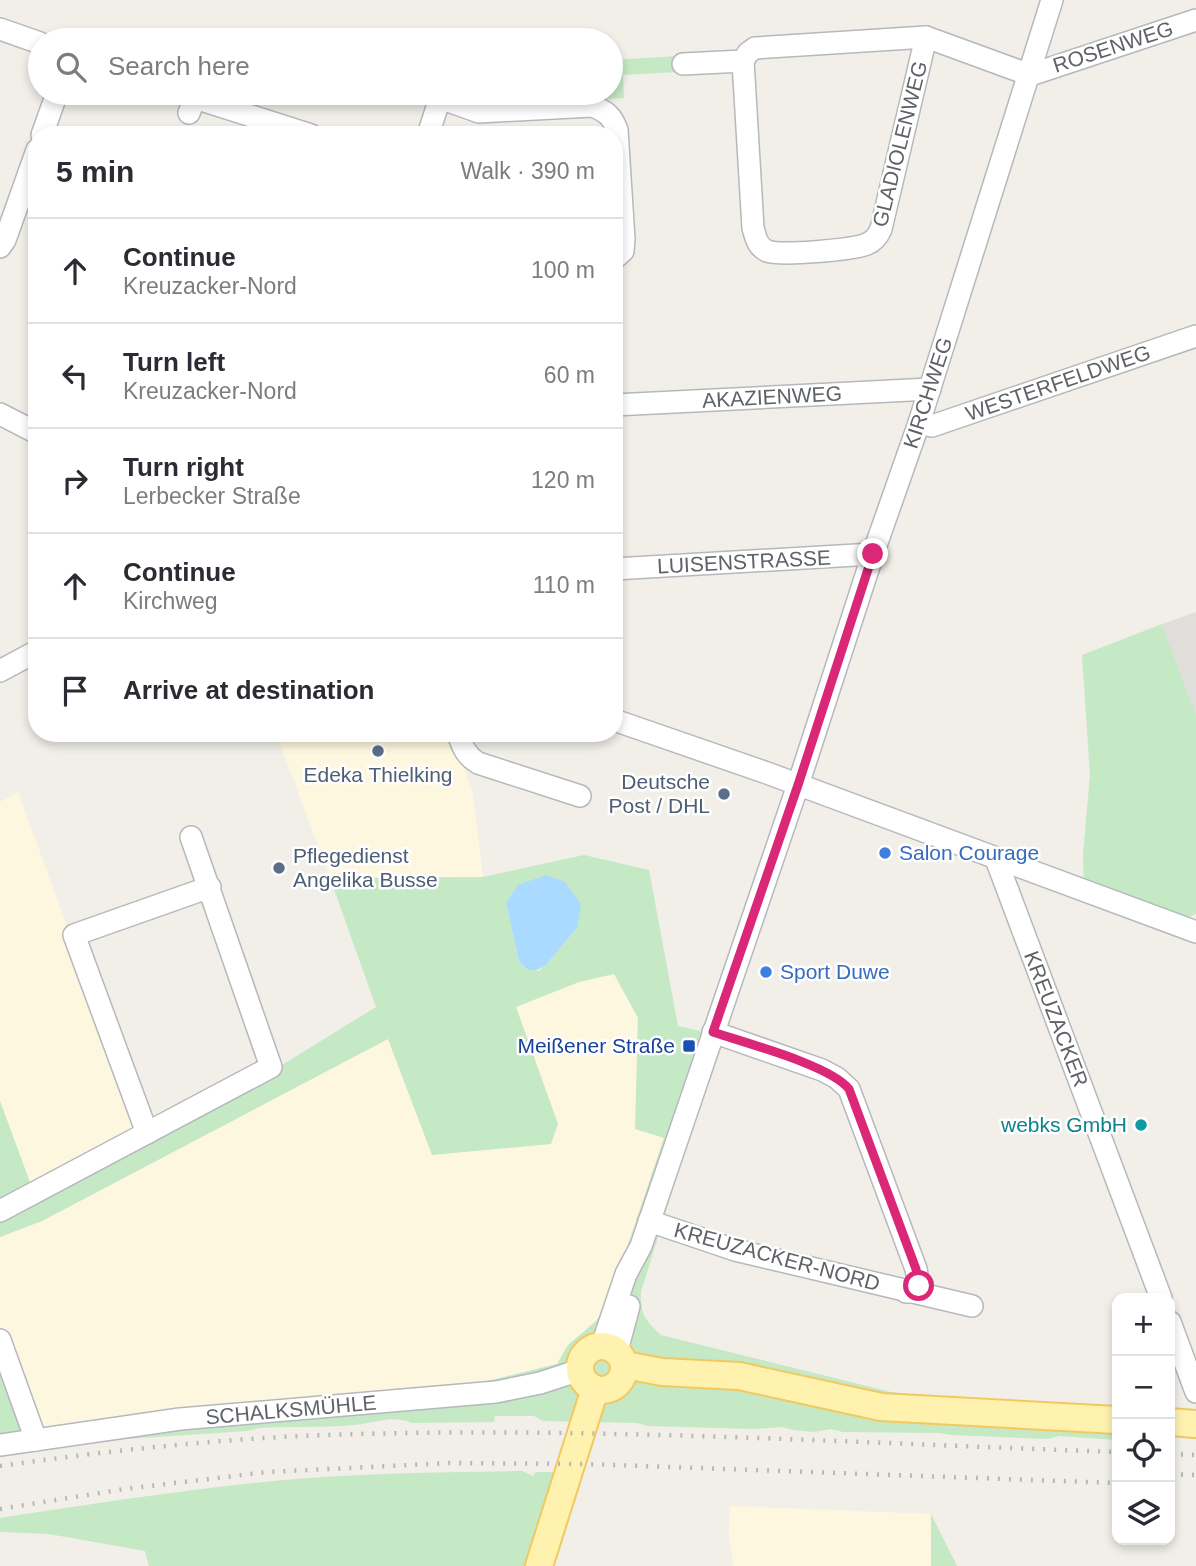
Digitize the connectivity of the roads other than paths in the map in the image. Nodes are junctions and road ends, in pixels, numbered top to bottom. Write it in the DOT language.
graph roads {
  1 [pos="1052,0"];
  2 [pos="1196,20"];
  3 [pos="0,29"];
  4 [pos="926,37"];
  5 [pos="28,39"];
  6 [pos="743,61"];
  7 [pos="683,64"];
  8 [pos="1030,75"];
  9 [pos="53,105"];
  10 [pos="192,105"];
  11 [pos="212,105"];
  12 [pos="438,105"];
  13 [pos="459,105"];
  14 [pos="189,113"];
  15 [pos="45,126"];
  16 [pos="262,126"];
  17 [pos="431,126"];
  18 [pos="616,126"];
  19 [pos="28,175"];
  20 [pos="623,223"];
  21 [pos="0,247"];
  22 [pos="623,251"];
  23 [pos="1196,336"];
  24 [pos="930,389"];
  25 [pos="623,405"];
  26 [pos="0,414"];
  27 [pos="919,424"];
  28 [pos="28,428"];
  29 [pos="873,554"];
  30 [pos="623,568"];
  31 [pos="28,656"];
  32 [pos="0,671"];
  33 [pos="623,723"];
  34 [pos="461,742"];
  35 [pos="798,785"];
  36 [pos="580,796"];
  37 [pos="191,837"];
  38 [pos="996,859"];
  39 [pos="210,887"];
  40 [pos="1196,932"];
  41 [pos="713,1032"];
  42 [pos="147,1133"];
  43 [pos="0,1211"];
  44 [pos="649,1222"];
  45 [pos="906,1292"];
  46 [pos="1159,1293"];
  47 [pos="972,1306"];
  48 [pos="1175,1335"];
  49 [pos="0,1340"];
  50 [pos="606,1367"];
  51 [pos="1196,1392"];
  52 [pos="1112,1420"];
  53 [pos="1175,1422"];
  54 [pos="1196,1424"];
  55 [pos="36,1440"];
  56 [pos="0,1445"];
  57 [pos="539,1566"];
  1 -- 8 [label="street, KIRCHWEG"];
  2 -- 8 [label="street, ROSENWEG"];
  3 -- 5 [label="street"];
  4 -- 6 [label="street, GLADIOLENWEG"];
  4 -- 6 [label="street, GLADIOLENWEG"];
  4 -- 8 [label="street, GLADIOLENWEG"];
  6 -- 7 [label="street, GLADIOLENWEG"];
  8 -- 24 [label="street, KIRCHWEG"];
  9 -- 15 [label="street"];
  10 -- 14 [label="street"];
  11 -- 16 [label="street"];
  12 -- 17 [label="street"];
  13 -- 18 [label="street"];
  19 -- 21 [label="street"];
  20 -- 22 [label="street"];
  23 -- 27 [label="street, WESTERFELDWEG"];
  24 -- 25 [label="street, AKAZIENWEG"];
  24 -- 27 [label="street, KIRCHWEG"];
  26 -- 28 [label="street"];
  27 -- 29 [label="street, KIRCHWEG"];
  29 -- 30 [label="street, LUISENSTRASSE"];
  29 -- 35 [label="street, KIRCHWEG"];
  31 -- 32 [label="street"];
  33 -- 35 [label="street"];
  34 -- 36 [label="street"];
  35 -- 38 [label="street"];
  35 -- 41 [label="street, KIRCHWEG"];
  37 -- 39 [label="street"];
  38 -- 40 [label="street"];
  38 -- 46 [label="street, KREUZACKER"];
  39 -- 42 [label="street"];
  39 -- 42 [label="street"];
  41 -- 44 [label="street, KIRCHWEG"];
  41 -- 45 [label="street, KREUZACKER-NORD"];
  42 -- 43 [label="street"];
  44 -- 45 [label="street, KREUZACKER-NORD"];
  44 -- 50 [label="street, KIRCHWEG"];
  45 -- 47 [label="street, KREUZACKER-NORD"];
  48 -- 51 [label="street"];
  49 -- 55 [label="street"];
  50 -- 52 [label="main road"];
  50 -- 55 [label="street, SCHALKSMÜHLE"];
  50 -- 57 [label="main road"];
  53 -- 54 [label="main road"];
  55 -- 56 [label="street, SCHALKSMÜHLE"];
}
